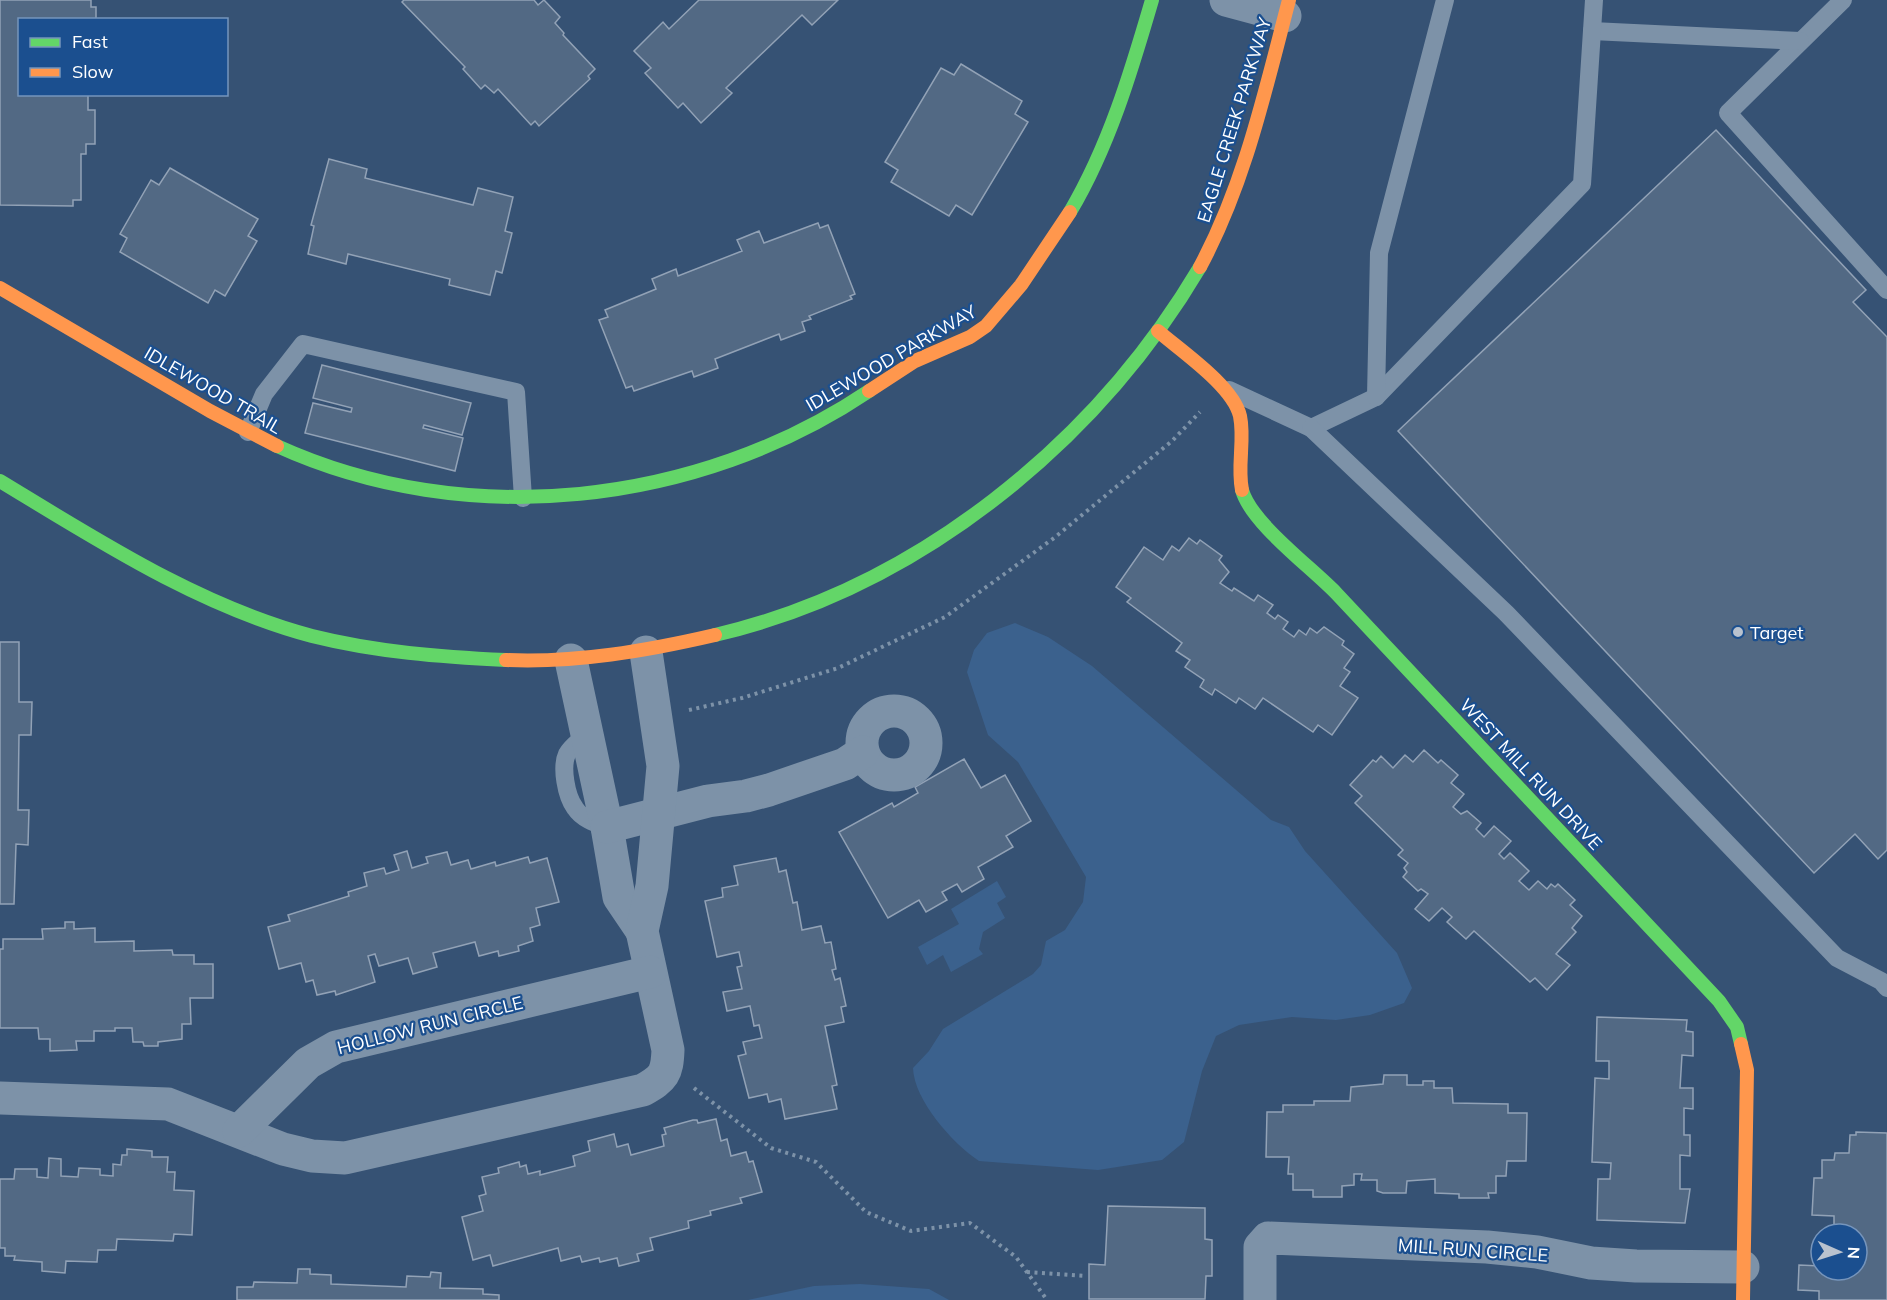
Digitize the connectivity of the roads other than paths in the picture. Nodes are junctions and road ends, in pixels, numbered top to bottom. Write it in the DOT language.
graph roads {
  1 [pos="1152,0"];
  2 [pos="1226,0"];
  3 [pos="1445,0"];
  4 [pos="1594,0"];
  5 [pos="1843,0"];
  6 [pos="1287,8"];
  7 [pos="1592,31"];
  8 [pos="1800,41"];
  9 [pos="0,288"];
  10 [pos="1887,290"];
  11 [pos="1158,331"];
  12 [pos="1222,387"];
  13 [pos="1376,397"];
  14 [pos="1311,428"];
  15 [pos="248,432"];
  16 [pos="0,481"];
  17 [pos="422,490"];
  18 [pos="523,498"];
  19 [pos="646,652"];
  20 [pos="571,660"];
  21 [pos="863,752"];
  22 [pos="659,814"];
  23 [pos="607,827"];
  24 [pos="642,931"];
  25 [pos="650,972"];
  26 [pos="1887,988"];
  27 [pos="0,1098"];
  28 [pos="239,1131"];
  29 [pos="1743,1267"];
  30 [pos="1260,1300"];
  31 [pos="1743,1300"];
  1 -- 18 [label="street, IDLEWOOD PARKWAY"];
  2 -- 6 [label="street"];
  3 -- 13 [label="lane"];
  4 -- 7 [label="lane"];
  5 -- 8 [label="lane"];
  6 -- 11 [label="street, EAGLE CREEK PARKWAY"];
  7 -- 8 [label="lane"];
  7 -- 13 [label="lane"];
  8 -- 10 [label="lane"];
  9 -- 15 [label="street, IDLEWOOD TRAIL"];
  11 -- 12 [label="street, WEST MILL RUN DRIVE"];
  11 -- 19 [label="street, EAGLE CREEK PARKWAY"];
  12 -- 14 [label="lane"];
  12 -- 29 [label="street, WEST MILL RUN DRIVE"];
  13 -- 14 [label="lane"];
  14 -- 26 [label="lane"];
  15 -- 17 [label="street, IDLEWOOD TRAIL"];
  15 -- 18 [label="lane"];
  16 -- 20 [label="street, EAGLE CREEK PARKWAY"];
  17 -- 18 [label="street, IDLEWOOD PARKWAY"];
  19 -- 20 [label="street, EAGLE CREEK PARKWAY"];
  19 -- 22 [label="street"];
  20 -- 23 [label="street"];
  21 -- 22 [label="street"];
  22 -- 23 [label="street"];
  22 -- 24 [label="street"];
  23 -- 24 [label="street"];
  24 -- 25 [label="street"];
  25 -- 28 [label="street, HOLLOW RUN CIRCLE"];
  25 -- 28 [label="street"];
  27 -- 28 [label="street"];
  29 -- 30 [label="street, MILL RUN CIRCLE"];
  29 -- 31 [label="street, WEST MILL RUN DRIVE"];
}
